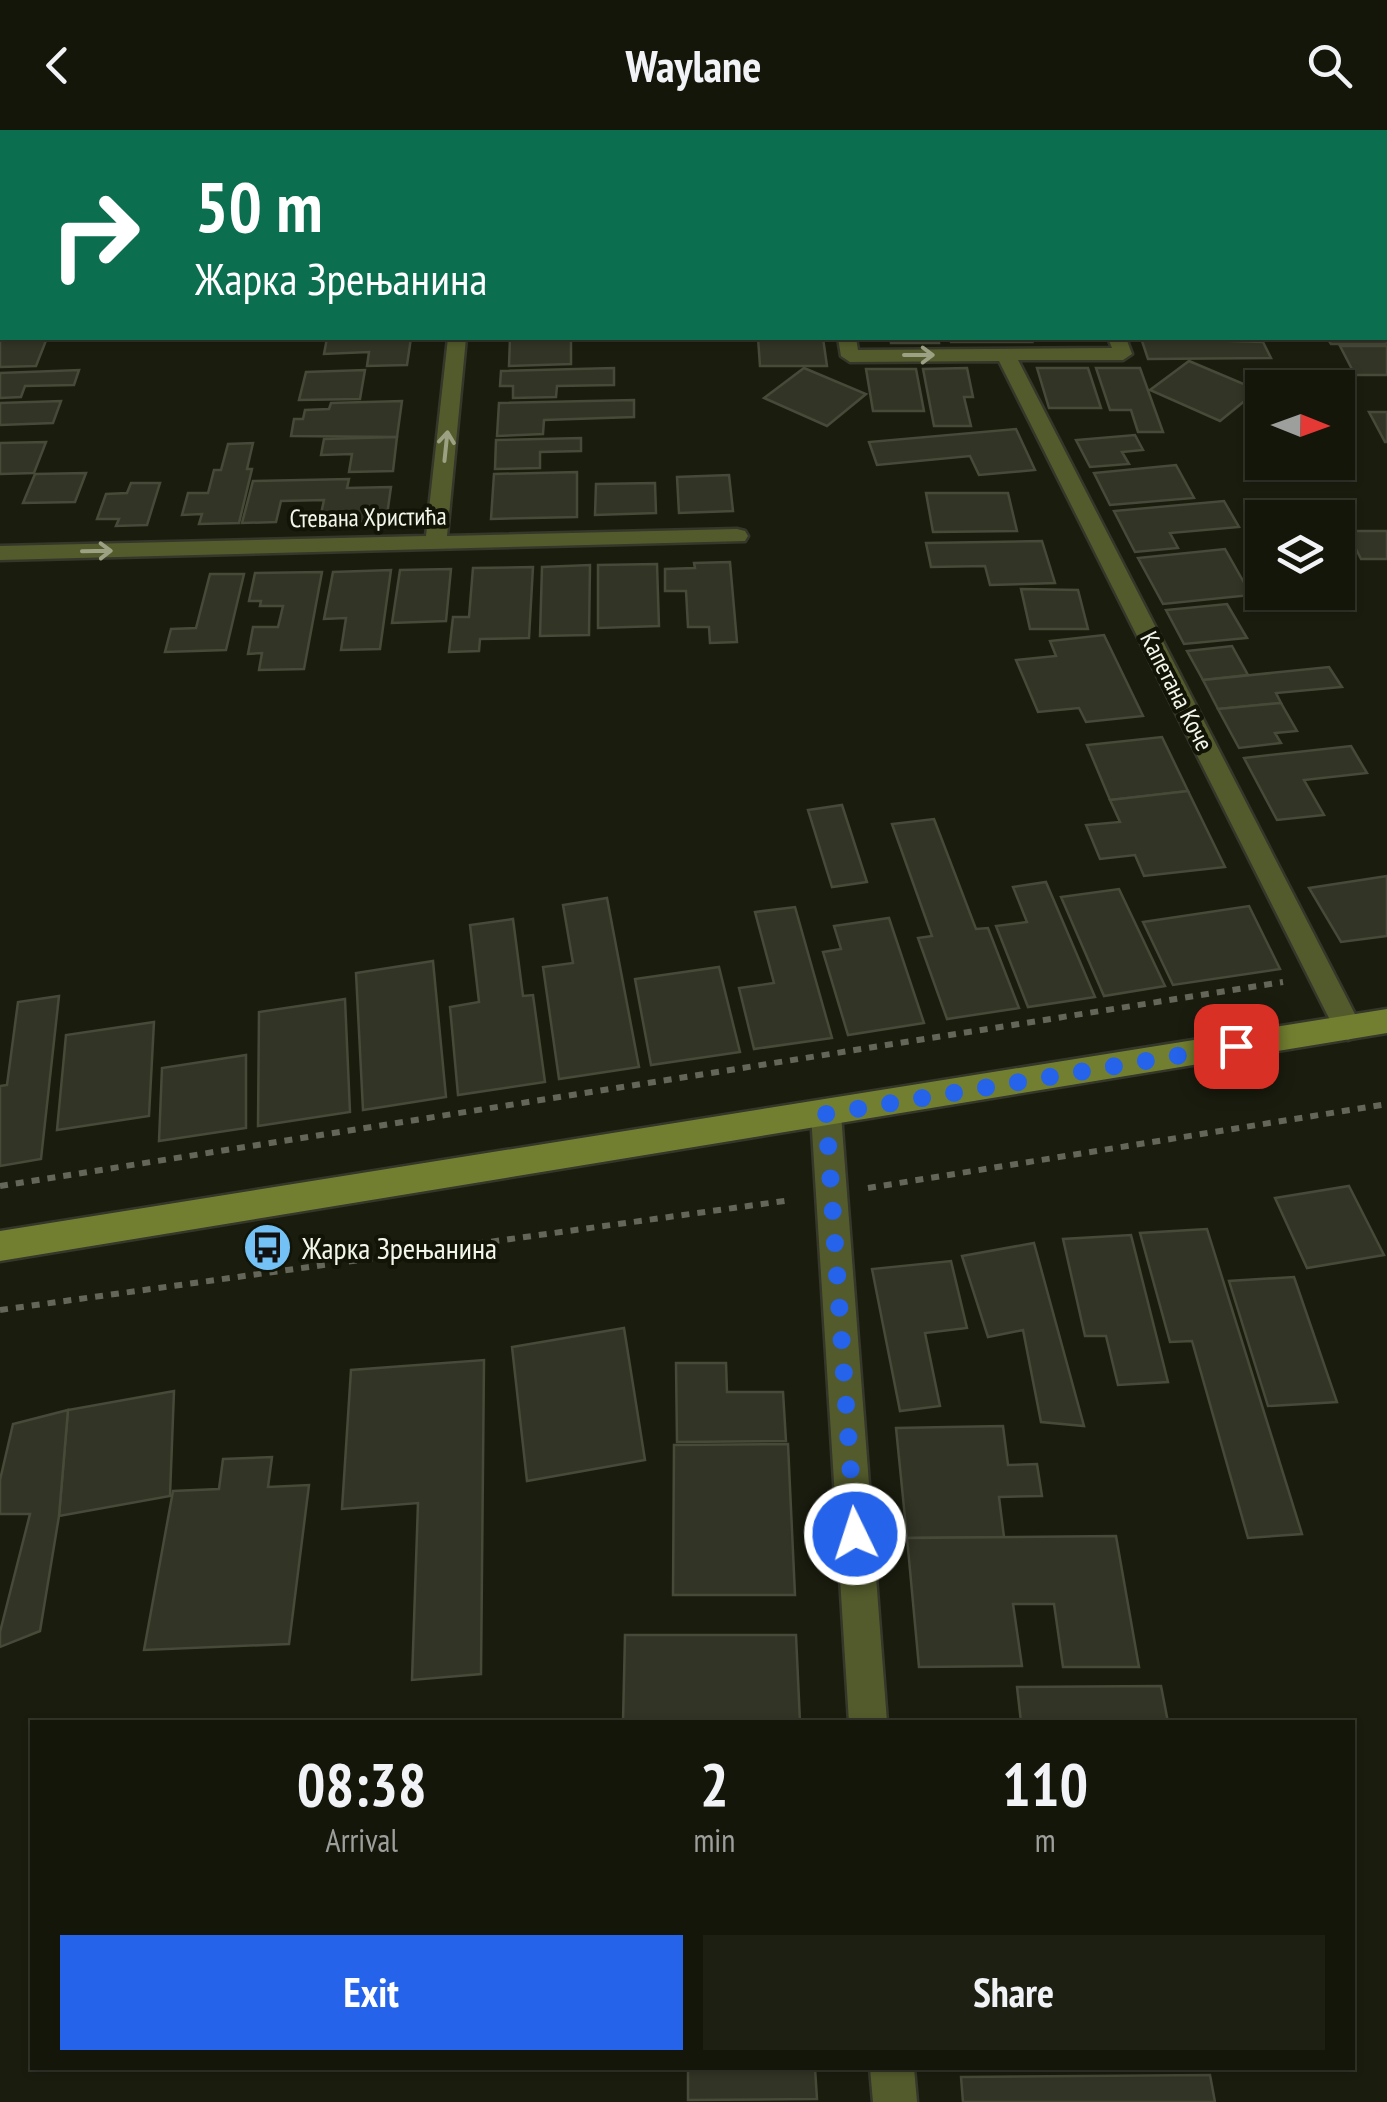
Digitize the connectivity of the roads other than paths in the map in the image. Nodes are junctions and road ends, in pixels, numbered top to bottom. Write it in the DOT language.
graph roads {
  1 [pos="457,340"];
  2 [pos="848,340"];
  3 [pos="1118,340"];
  4 [pos="1006,355"];
  5 [pos="737,536"];
  6 [pos="436,544"];
  7 [pos="0,553"];
  8 [pos="1387,1021"];
  9 [pos="1348,1028"];
  10 [pos="826,1114"];
  11 [pos="0,1246"];
  12 [pos="868,1720"];
  13 [pos="892,2070"];
  14 [pos="895,2102"];
  6 -- 1 [label="street, one-way"];
  2 -- 4 [label="street, one-way"];
  3 -- 4 [label="street"];
  4 -- 9 [label="street, Капетана Коче"];
  5 -- 6 [label="street, Стевана Христића"];
  7 -- 6 [label="street, Стевана Христића, one-way"];
  8 -- 9 [label="main road"];
  9 -- 10 [label="main road"];
  10 -- 11 [label="main road"];
  10 -- 12 [label="street"];
  13 -- 14 [label="street"];
}
